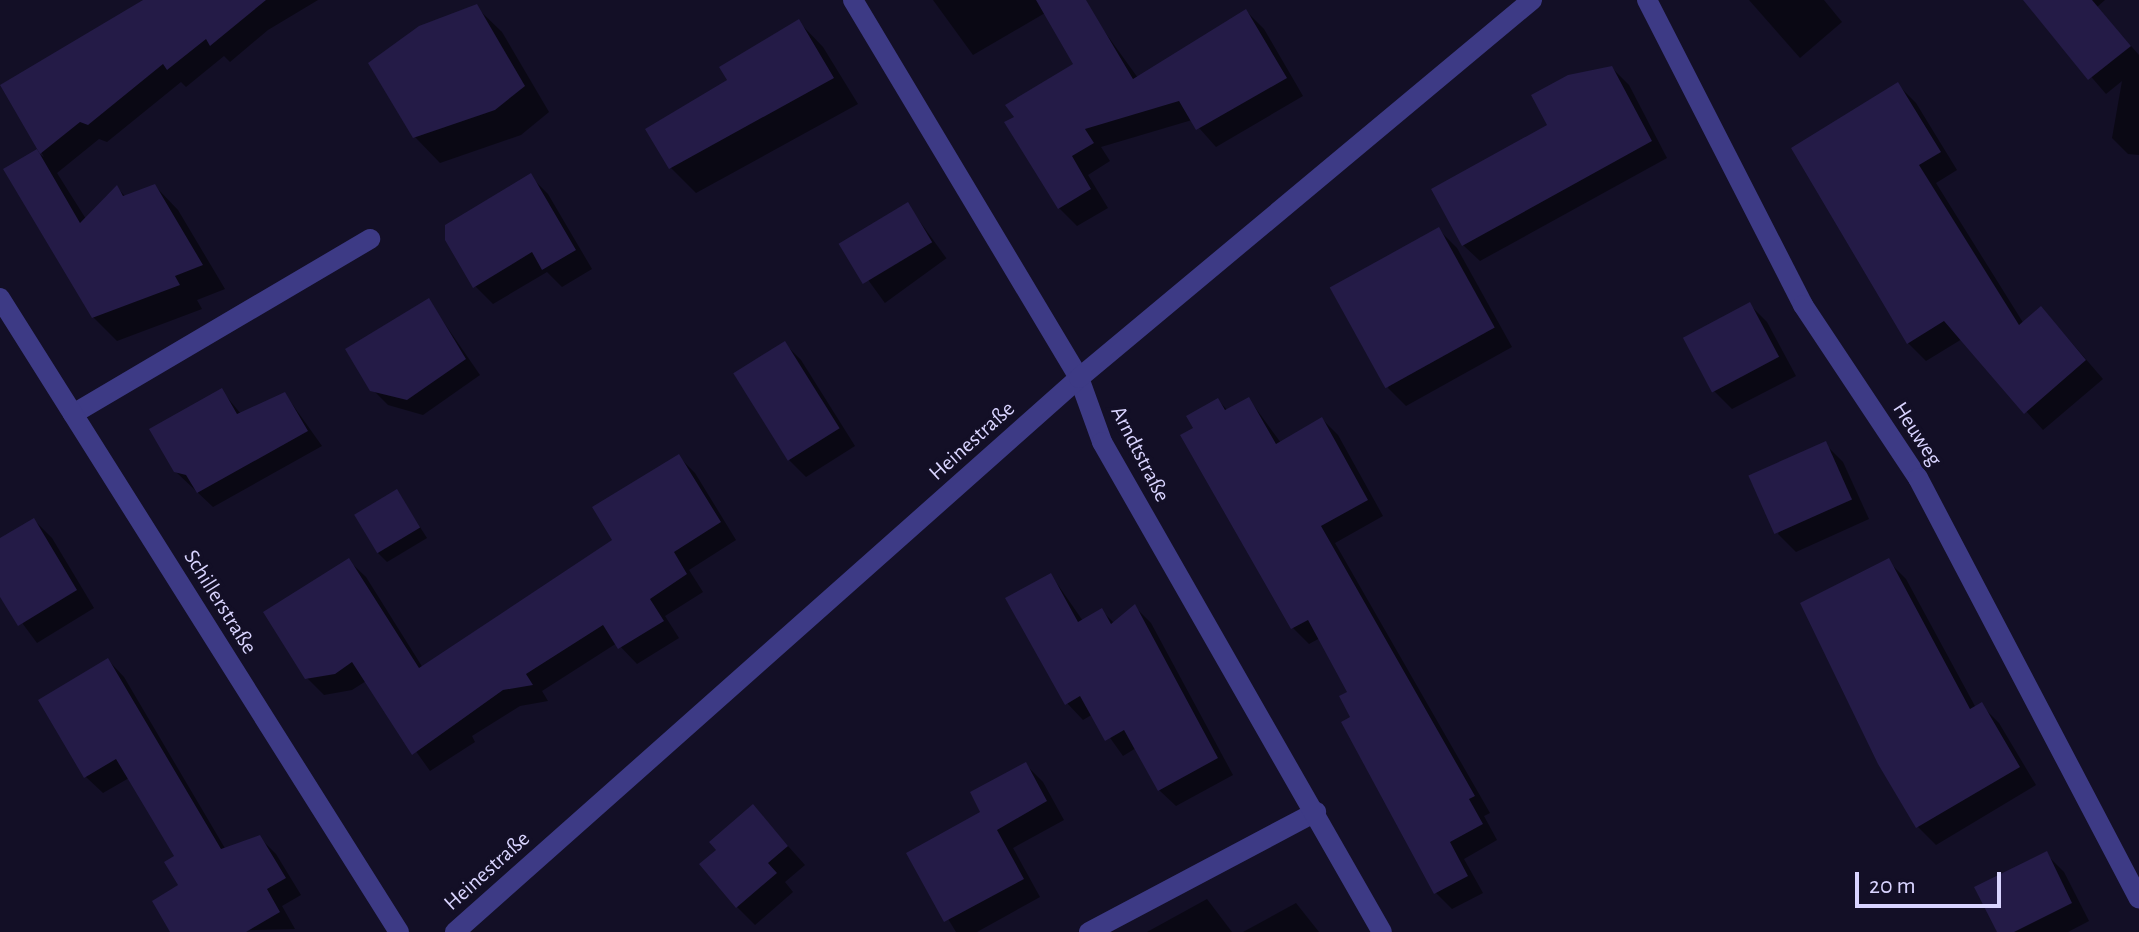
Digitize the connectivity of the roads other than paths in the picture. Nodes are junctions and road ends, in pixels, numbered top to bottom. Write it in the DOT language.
graph roads {
  1 [pos="853,0"];
  2 [pos="1532,0"];
  3 [pos="1647,0"];
  4 [pos="370,239"];
  5 [pos="0,298"];
  6 [pos="1079,378"];
  7 [pos="73,414"];
  8 [pos="1316,812"];
  9 [pos="2139,899"];
  10 [pos="399,932"];
  11 [pos="455,932"];
  12 [pos="1089,932"];
  13 [pos="1382,932"];
  1 -- 6 [label="street, Arndtstraße"];
  2 -- 6 [label="street, Heinestraße"];
  3 -- 9 [label="street, Heuweg"];
  4 -- 7 [label="street"];
  5 -- 7 [label="street, Schillerstraße"];
  6 -- 8 [label="street, Arndtstraße"];
  6 -- 11 [label="street, Heinestraße"];
  7 -- 10 [label="street, Schillerstraße"];
  8 -- 12 [label="street"];
  8 -- 13 [label="street, Arndtstraße"];
}
